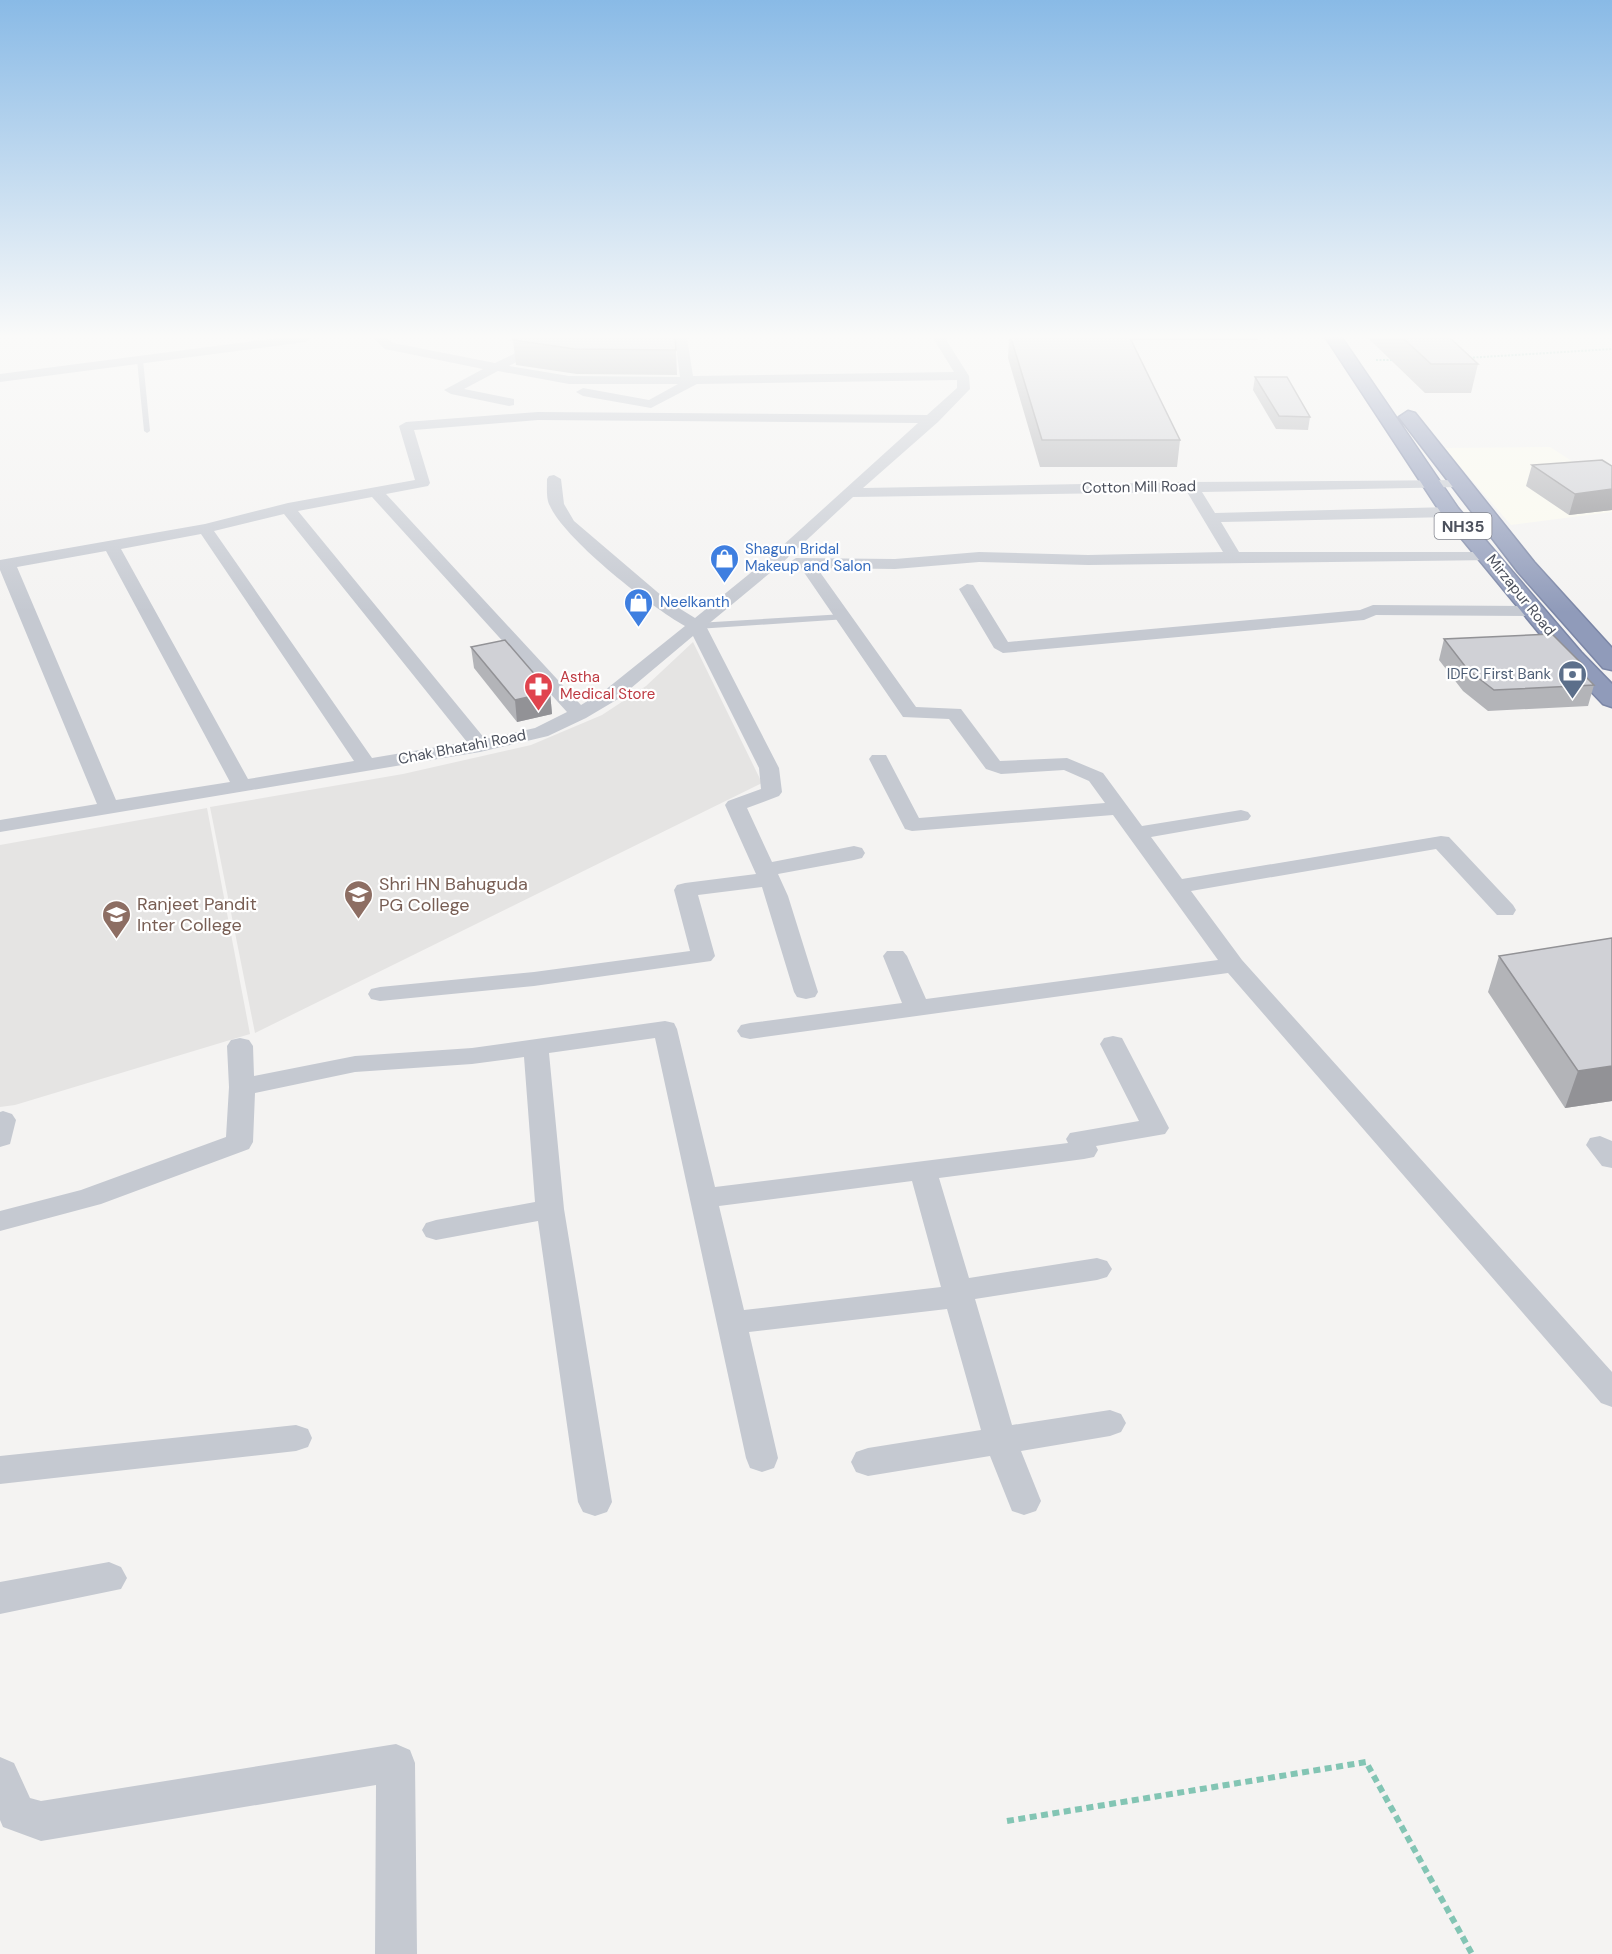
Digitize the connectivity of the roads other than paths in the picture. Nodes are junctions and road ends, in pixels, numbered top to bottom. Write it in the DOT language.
graph roads {
  1 [pos="407,429"];
  2 [pos="922,429"];
  3 [pos="1393,429"];
  4 [pos="1418,429"];
  5 [pos="554,479"];
  6 [pos="1428,483"];
  7 [pos="1460,483"];
  8 [pos="1191,486"];
  9 [pos="376,492"];
  10 [pos="850,493"];
  11 [pos="288,508"];
  12 [pos="1450,512"];
  13 [pos="1210,518"];
  14 [pos="205,529"];
  15 [pos="111,545"];
  16 [pos="1234,557"];
  17 [pos="1489,557"];
  18 [pos="776,560"];
  19 [pos="4,565"];
  20 [pos="807,565"];
  21 [pos="967,589"];
  22 [pos="1532,611"];
  23 [pos="844,617"];
  24 [pos="697,626"];
  25 [pos="1612,663"];
  26 [pos="1612,699"];
  27 [pos="579,714"];
  28 [pos="480,746"];
  29 [pos="879,759"];
  30 [pos="367,765"];
  31 [pos="241,784"];
  32 [pos="109,808"];
  33 [pos="1119,808"];
  34 [pos="1241,816"];
  35 [pos="0,826"];
  36 [pos="1136,833"];
  37 [pos="854,853"];
  38 [pos="767,874"];
  39 [pos="1176,887"];
  40 [pos="1505,910"];
  41 [pos="895,956"];
  42 [pos="1234,965"];
  43 [pos="806,992"];
  44 [pos="380,994"];
  45 [pos="917,1008"];
  46 [pos="750,1031"];
  47 [pos="1113,1044"];
  48 [pos="240,1046"];
  49 [pos="536,1047"];
  50 [pos="242,1087"];
  51 [pos="923,1170"];
  52 [pos="703,1198"];
  53 [pos="550,1209"];
  54 [pos="0,1221"];
  55 [pos="436,1230"];
  56 [pos="1097,1269"];
  57 [pos="958,1293"];
  58 [pos="730,1323"];
  59 [pos="1612,1394"];
  60 [pos="1110,1424"];
  61 [pos="296,1438"];
  62 [pos="1000,1440"];
  63 [pos="762,1458"];
  64 [pos="868,1462"];
  65 [pos="0,1470"];
  66 [pos="1024,1501"];
  67 [pos="595,1502"];
  68 [pos="109,1578"];
  69 [pos="0,1598"];
  70 [pos="0,1776"];
  71 [pos="396,1954"];
  1 -- 9 [label="street"];
  2 -- 10 [label="street, Chak Bhatahi Road"];
  3 -- 6 [label="highway, Mirzapur Road / NH35"];
  4 -- 7 [label="highway, Mirzapur Road / NH35"];
  5 -- 24 [label="street"];
  6 -- 7 [label="street, Cotton Mill Road"];
  6 -- 8 [label="street, Cotton Mill Road"];
  6 -- 12 [label="highway, Mirzapur Road / NH35"];
  7 -- 25 [label="highway, Mirzapur Road / NH35"];
  8 -- 10 [label="street, Cotton Mill Road"];
  8 -- 13 [label="street"];
  9 -- 11 [label="street"];
  9 -- 27 [label="street"];
  10 -- 18 [label="street, Chak Bhatahi Road"];
  11 -- 14 [label="street"];
  11 -- 28 [label="street"];
  12 -- 13 [label="street"];
  12 -- 17 [label="highway, Mirzapur Road / NH35"];
  13 -- 16 [label="street"];
  14 -- 15 [label="street"];
  14 -- 30 [label="street"];
  15 -- 19 [label="street"];
  15 -- 31 [label="street"];
  16 -- 17 [label="street"];
  16 -- 20 [label="street"];
  17 -- 22 [label="highway, Mirzapur Road / NH35"];
  18 -- 20 [label="street"];
  18 -- 24 [label="street, Chak Bhatahi Road"];
  19 -- 32 [label="street"];
  20 -- 23 [label="street"];
  21 -- 22 [label="street"];
  22 -- 26 [label="highway, Mirzapur Road / NH35"];
  23 -- 24 [label="lane"];
  23 -- 33 [label="street"];
  24 -- 27 [label="street, Chak Bhatahi Road"];
  24 -- 38 [label="street"];
  27 -- 28 [label="street, Chak Bhatahi Road"];
  28 -- 30 [label="street, Chak Bhatahi Road"];
  29 -- 33 [label="street"];
  30 -- 31 [label="street, Chak Bhatahi Road"];
  31 -- 32 [label="street, Chak Bhatahi Road"];
  32 -- 35 [label="street, Chak Bhatahi Road"];
  33 -- 36 [label="street"];
  34 -- 36 [label="street"];
  36 -- 39 [label="street"];
  37 -- 38 [label="street"];
  38 -- 43 [label="street"];
  38 -- 44 [label="street"];
  39 -- 40 [label="street"];
  39 -- 42 [label="street"];
  41 -- 45 [label="street"];
  42 -- 45 [label="street"];
  42 -- 59 [label="street"];
  45 -- 46 [label="street"];
  47 -- 51 [label="street"];
  48 -- 50 [label="street"];
  49 -- 50 [label="street"];
  49 -- 52 [label="street"];
  49 -- 53 [label="street"];
  50 -- 54 [label="street"];
  51 -- 52 [label="street"];
  51 -- 57 [label="street"];
  52 -- 58 [label="street"];
  53 -- 55 [label="street"];
  53 -- 67 [label="street"];
  56 -- 57 [label="street"];
  57 -- 58 [label="street"];
  57 -- 62 [label="street"];
  58 -- 63 [label="street"];
  60 -- 62 [label="street"];
  61 -- 65 [label="street"];
  62 -- 64 [label="street"];
  62 -- 66 [label="street"];
  68 -- 69 [label="street"];
  70 -- 71 [label="street"];
}
